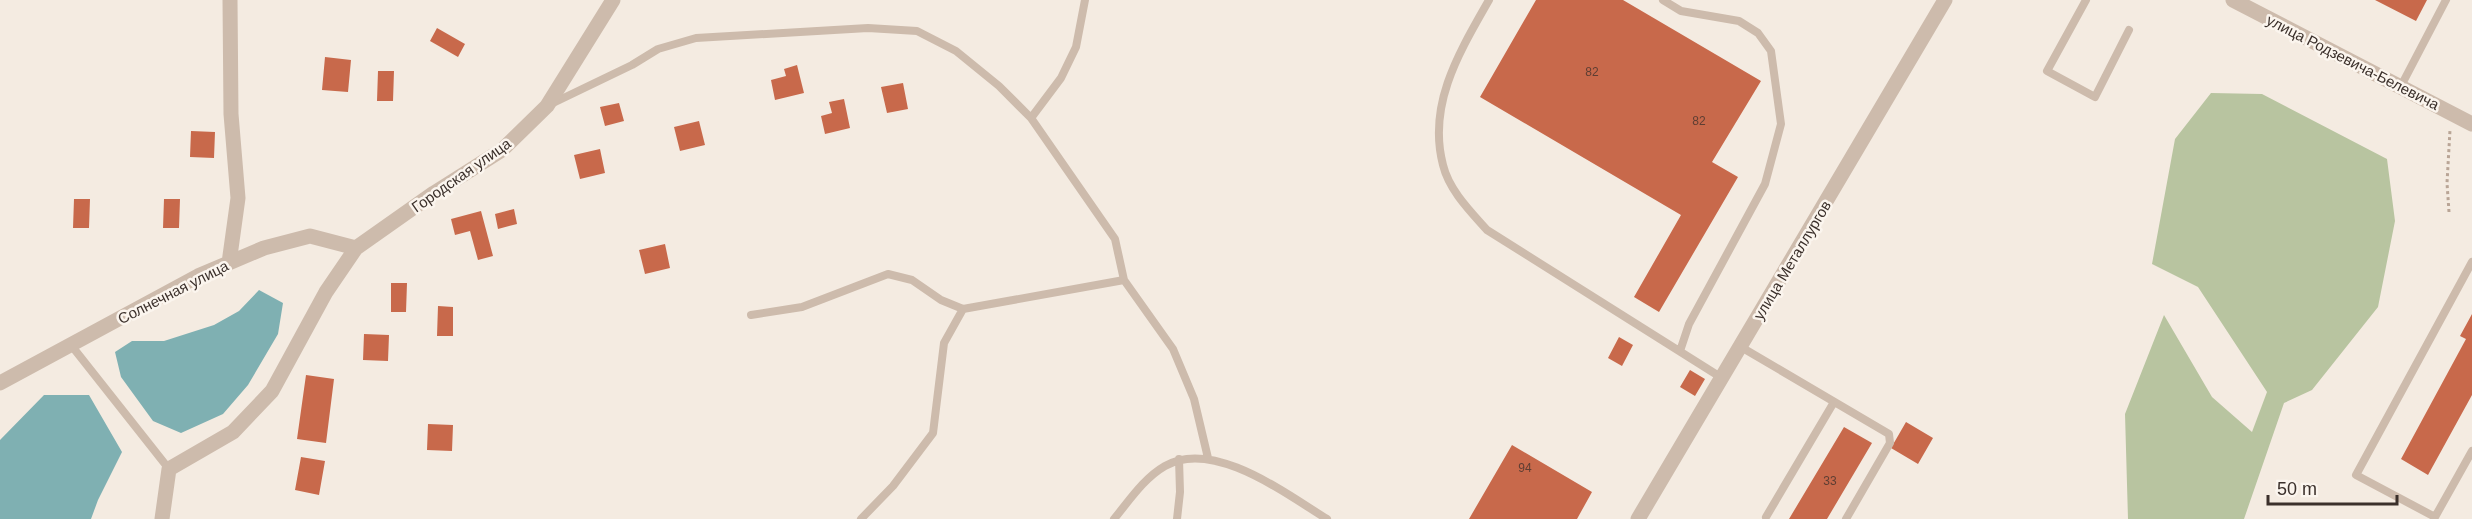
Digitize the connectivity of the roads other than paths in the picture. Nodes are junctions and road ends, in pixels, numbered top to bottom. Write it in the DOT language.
graph roads {
  1 [pos="230,0"];
  2 [pos="613,0"];
  3 [pos="1085,0"];
  4 [pos="1489,0"];
  5 [pos="1663,0"];
  6 [pos="1945,0"];
  7 [pos="2086,0"];
  8 [pos="2233,0"];
  9 [pos="2446,0"];
  10 [pos="2129,30"];
  11 [pos="2401,86"];
  12 [pos="547,106"];
  13 [pos="1031,118"];
  14 [pos="2472,124"];
  15 [pos="356,248"];
  16 [pos="2472,262"];
  17 [pos="229,263"];
  18 [pos="1124,280"];
  19 [pos="963,309"];
  20 [pos="751,315"];
  21 [pos="71,345"];
  22 [pos="1741,347"];
  23 [pos="1680,351"];
  24 [pos="1722,378"];
  25 [pos="0,383"];
  26 [pos="1833,402"];
  27 [pos="2472,451"];
  28 [pos="1208,458"];
  29 [pos="1179,459"];
  30 [pos="170,469"];
  31 [pos="1766,517"];
  32 [pos="162,519"];
  33 [pos="861,519"];
  34 [pos="1114,519"];
  35 [pos="1177,519"];
  36 [pos="1327,519"];
  37 [pos="1638,519"];
  38 [pos="1846,519"];
  1 -- 17 [label="street"];
  2 -- 12 [label="street, Городская улица"];
  3 -- 13 [label="lane"];
  4 -- 23 [label="lane"];
  5 -- 23 [label="lane"];
  6 -- 22 [label="street, улица Металлургов"];
  7 -- 10 [label="lane"];
  8 -- 11 [label="street, улица Родзевича-Белевича"];
  9 -- 11 [label="lane"];
  11 -- 14 [label="street, улица Родзевича-Белевича"];
  12 -- 13 [label="lane"];
  12 -- 15 [label="street, Городская улица"];
  13 -- 18 [label="lane"];
  15 -- 17 [label="street, Солнечная улица"];
  15 -- 30 [label="street"];
  16 -- 27 [label="lane"];
  17 -- 21 [label="street, Солнечная улица"];
  18 -- 19 [label="lane"];
  18 -- 28 [label="lane"];
  19 -- 20 [label="lane"];
  19 -- 33 [label="lane"];
  21 -- 25 [label="street, Солнечная улица"];
  21 -- 30 [label="lane"];
  22 -- 24 [label="street, улица Металлургов"];
  22 -- 26 [label="lane"];
  23 -- 24 [label="lane"];
  24 -- 37 [label="street, улица Металлургов"];
  26 -- 31 [label="lane"];
  26 -- 38 [label="lane"];
  28 -- 29 [label="lane"];
  28 -- 36 [label="lane"];
  29 -- 34 [label="lane"];
  29 -- 35 [label="lane"];
  30 -- 32 [label="street"];
}
